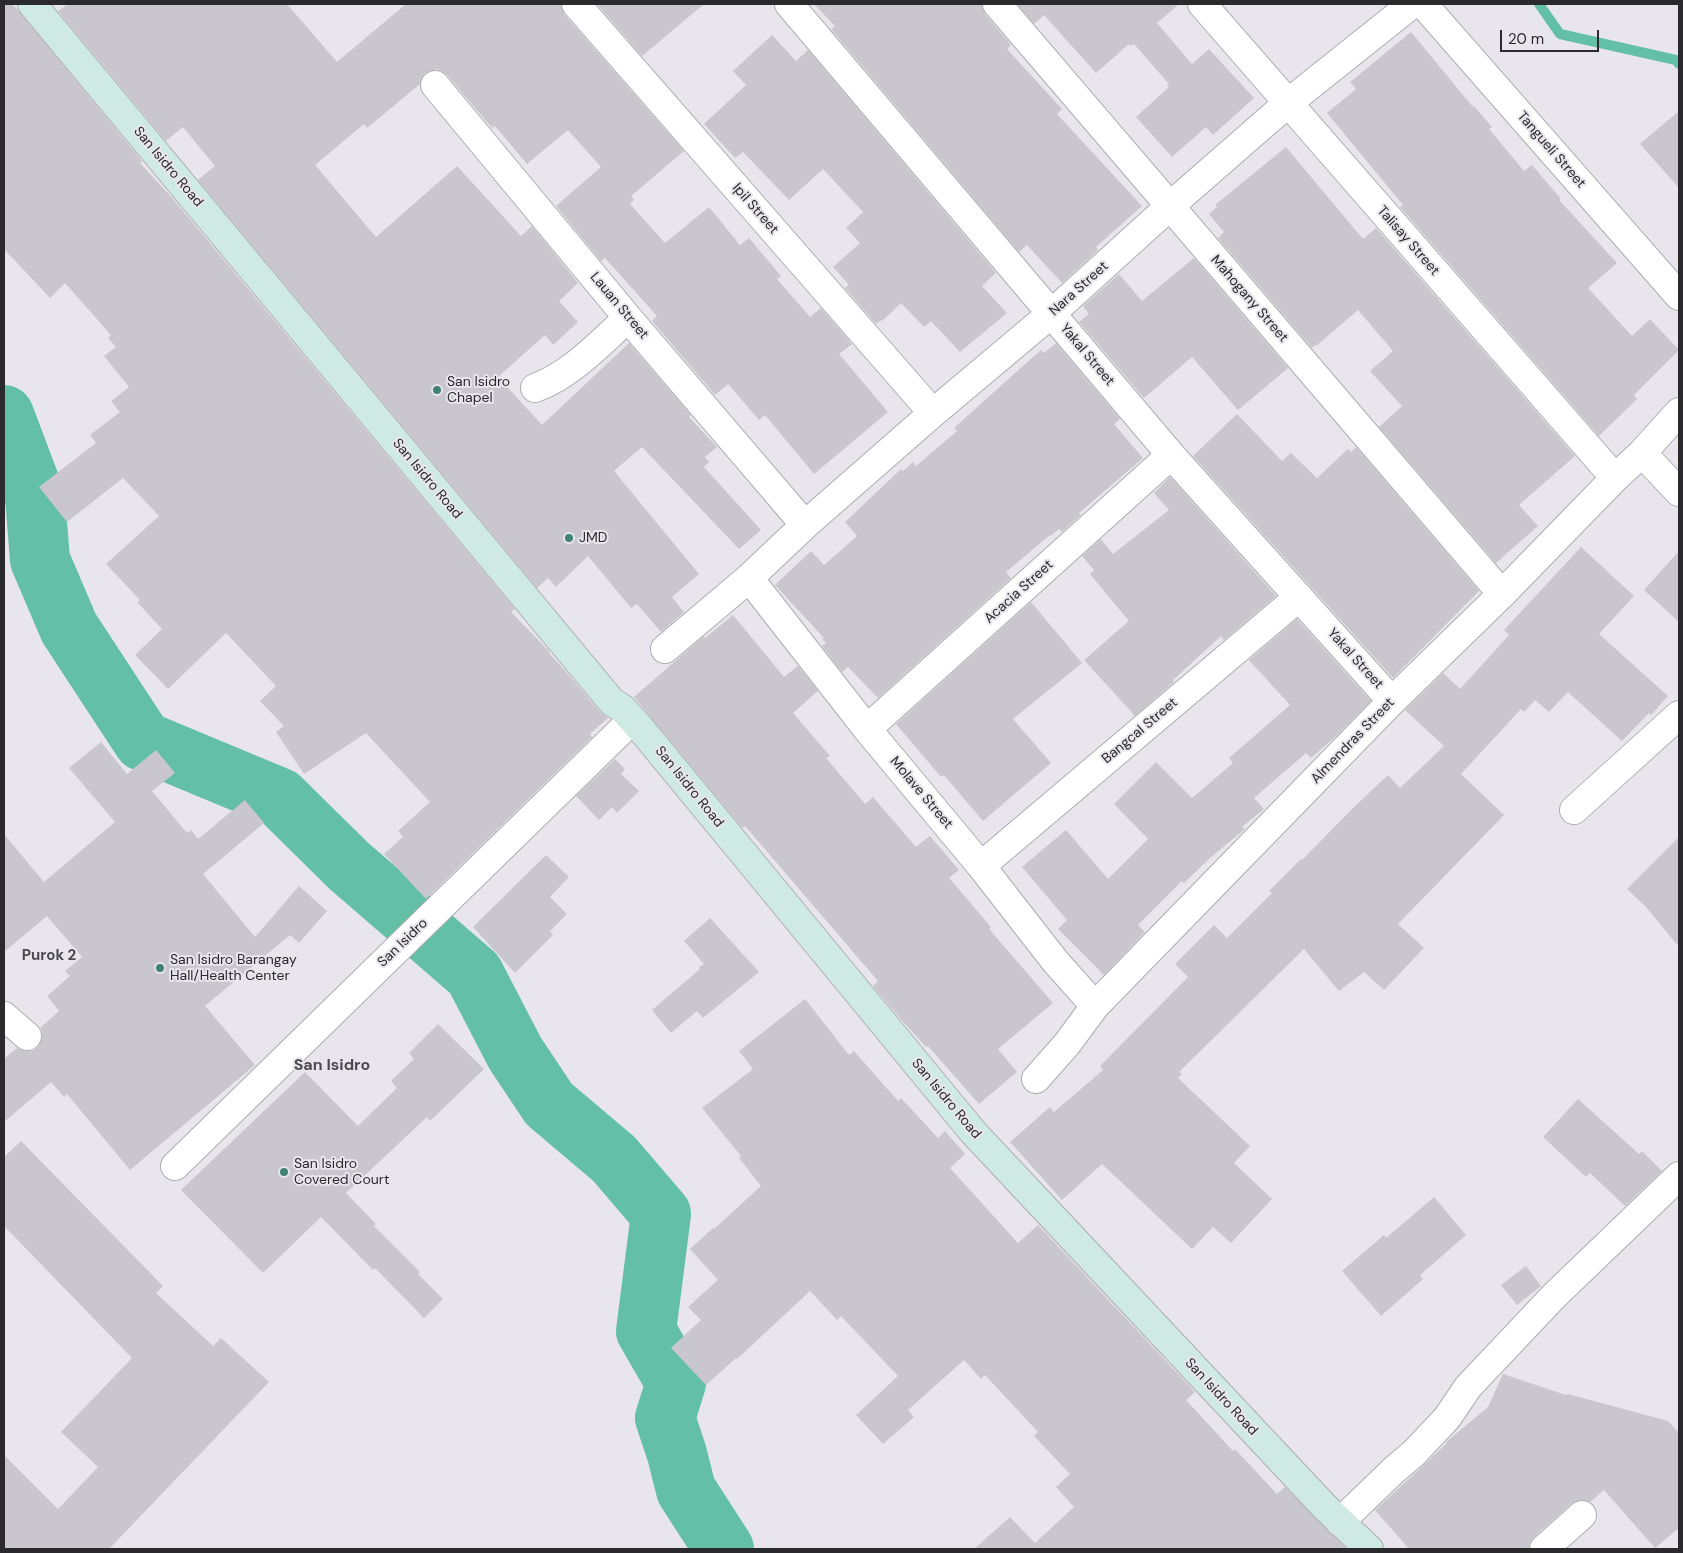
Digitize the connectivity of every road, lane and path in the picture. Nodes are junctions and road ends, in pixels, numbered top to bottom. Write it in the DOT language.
graph roads {
  1 [pos="32,4"];
  2 [pos="576,4"];
  3 [pos="789,4"];
  4 [pos="997,4"];
  5 [pos="1202,4"];
  6 [pos="1412,4"];
  7 [pos="1423,4"];
  8 [pos="435,85"];
  9 [pos="1288,103"];
  10 [pos="1170,206"];
  11 [pos="1679,296"];
  12 [pos="1052,313"];
  13 [pos="628,318"];
  14 [pos="535,388"];
  15 [pos="1679,412"];
  16 [pos="933,413"];
  17 [pos="1642,453"];
  18 [pos="1171,455"];
  19 [pos="1615,478"];
  20 [pos="1679,492"];
  21 [pos="805,525"];
  22 [pos="749,578"];
  23 [pos="1502,594"];
  24 [pos="1299,597"];
  25 [pos="665,649"];
  26 [pos="1392,701"];
  27 [pos="1679,715"];
  28 [pos="632,720"];
  29 [pos="867,729"];
  30 [pos="1574,810"];
  31 [pos="981,866"];
  32 [pos="1095,1006"];
  33 [pos="4,1016"];
  34 [pos="27,1036"];
  35 [pos="1036,1079"];
  36 [pos="174,1166"];
  37 [pos="1679,1176"];
  38 [pos="1582,1515"];
  39 [pos="1340,1522"];
  40 [pos="1369,1549"];
  41 [pos="1544,1549"];
  1 -- 28 [label="main road, San Isidro Road"];
  2 -- 16 [label="street, Ipil Street"];
  3 -- 12 [label="street, Yakal Street"];
  4 -- 10 [label="street, Mahogany Street"];
  5 -- 9 [label="street, Talisay Street"];
  6 -- 9 [label="street, Nara Street"];
  7 -- 11 [label="street, Tangueli Street"];
  8 -- 13 [label="street, Lauan Street"];
  9 -- 10 [label="street, Nara Street"];
  9 -- 19 [label="street, Talisay Street"];
  10 -- 12 [label="street, Nara Street"];
  10 -- 23 [label="street, Mahogany Street"];
  12 -- 16 [label="street, Nara Street"];
  12 -- 18 [label="street, Yakal Street"];
  13 -- 14 [label="street"];
  13 -- 21 [label="street, Lauan Street"];
  15 -- 17 [label="street, Almendras Street"];
  16 -- 21 [label="street, Nara Street"];
  17 -- 19 [label="street, Almendras Street"];
  17 -- 20 [label="street"];
  18 -- 24 [label="street, Yakal Street"];
  18 -- 29 [label="street, Acacia Street"];
  19 -- 23 [label="street, Almendras Street"];
  21 -- 22 [label="street, Nara Street"];
  22 -- 25 [label="street, Nara Street"];
  22 -- 29 [label="street, Molave Street"];
  23 -- 26 [label="street, Almendras Street"];
  24 -- 26 [label="street, Yakal Street"];
  24 -- 31 [label="street, Bangcal Street"];
  26 -- 32 [label="street, Almendras Street"];
  27 -- 30 [label="street"];
  28 -- 36 [label="street, San Isidro"];
  28 -- 39 [label="main road, San Isidro Road"];
  29 -- 31 [label="street, Molave Street"];
  31 -- 32 [label="street, Molave Street"];
  32 -- 35 [label="street, Almendras Street"];
  33 -- 34 [label="street"];
  37 -- 39 [label="street"];
  38 -- 41 [label="street"];
  39 -- 40 [label="main road, San Isidro Road"];
}
